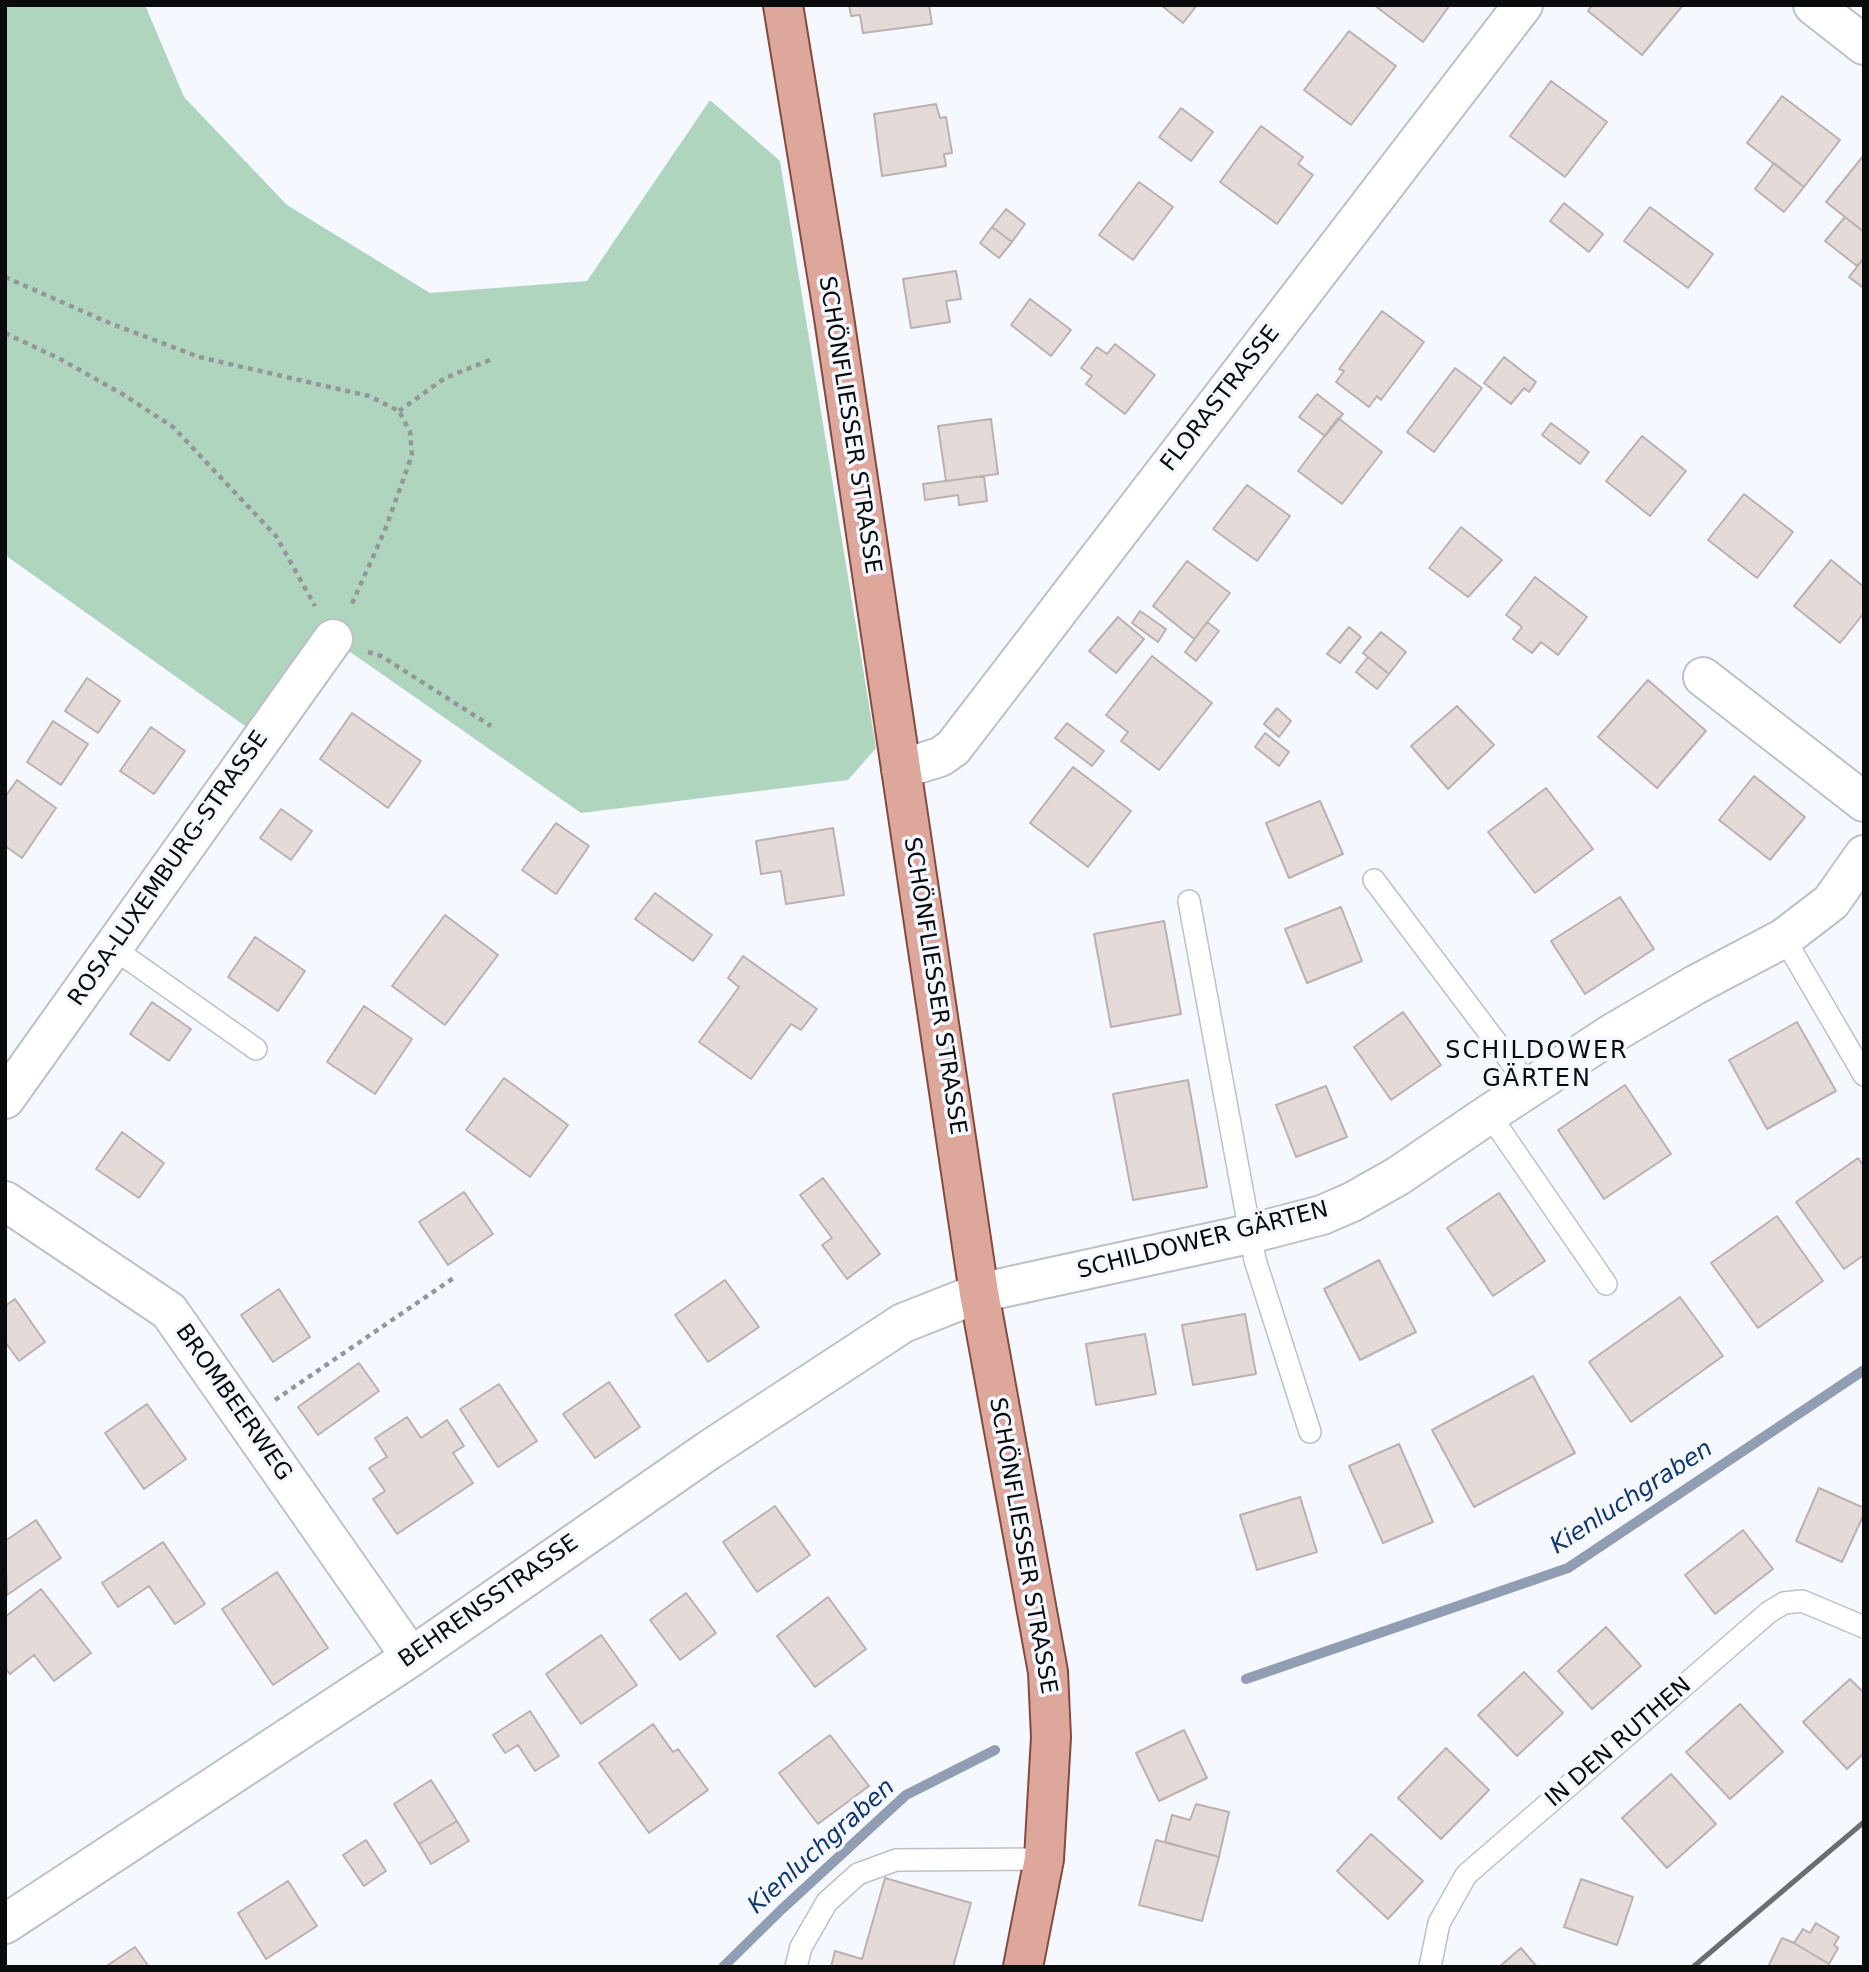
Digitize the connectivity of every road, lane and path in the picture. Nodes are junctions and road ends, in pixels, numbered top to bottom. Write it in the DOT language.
graph roads {
  1 [pos="783,5"];
  2 [pos="1523,5"];
  3 [pos="1813,5"];
  4 [pos="1864,45"];
  5 [pos="5,277"];
  6 [pos="5,333"];
  7 [pos="489,360"];
  8 [pos="399,411"];
  9 [pos="333,639"];
  10 [pos="1703,677"];
  11 [pos="491,726"];
  12 [pos="901,769"];
  13 [pos="1864,802"];
  14 [pos="1864,855"];
  15 [pos="1374,880"];
  16 [pos="1189,901"];
  17 [pos="1784,938"];
  18 [pos="113,948"];
  19 [pos="256,1049"];
  20 [pos="1864,1075"];
  21 [pos="1530,1087"];
  22 [pos="5,1099"];
  23 [pos="1489,1114"];
  24 [pos="5,1201"];
  25 [pos="1249,1234"];
  26 [pos="455,1277"];
  27 [pos="1606,1284"];
  28 [pos="979,1293"];
  29 [pos="246,1421"];
  30 [pos="1310,1432"];
  31 [pos="1864,1627"];
  32 [pos="411,1657"];
  33 [pos="1044,1859"];
  34 [pos="5,1924"];
  35 [pos="796,1967"];
  36 [pos="1023,1967"];
  37 [pos="1430,1967"];
  1 -- 12 [label="main road, SCHÖNFLIESSER STRASSE"];
  2 -- 12 [label="street, FLORASTRASSE"];
  3 -- 4 [label="street"];
  5 -- 8 [label="path"];
  6 -- 9 [label="path"];
  7 -- 8 [label="path"];
  8 -- 9 [label="path"];
  9 -- 11 [label="path"];
  9 -- 18 [label="street, ROSA-LUXEMBURG-STRASSE"];
  10 -- 13 [label="street"];
  12 -- 28 [label="main road, SCHÖNFLIESSER STRASSE"];
  14 -- 17 [label="street, SCHILDOWER GÄRTEN"];
  15 -- 21 [label="lane"];
  16 -- 25 [label="lane"];
  17 -- 20 [label="lane"];
  17 -- 21 [label="street, SCHILDOWER GÄRTEN"];
  18 -- 19 [label="lane"];
  18 -- 22 [label="street, ROSA-LUXEMBURG-STRASSE"];
  21 -- 23 [label="street, SCHILDOWER GÄRTEN"];
  23 -- 25 [label="street, SCHILDOWER GÄRTEN"];
  23 -- 27 [label="lane"];
  24 -- 29 [label="street, BROMBEERWEG"];
  25 -- 28 [label="street, SCHILDOWER GÄRTEN"];
  25 -- 30 [label="lane"];
  26 -- 29 [label="path"];
  28 -- 32 [label="street, BEHRENSSTRASSE"];
  28 -- 33 [label="main road, SCHÖNFLIESSER STRASSE"];
  29 -- 32 [label="street, BROMBEERWEG"];
  31 -- 37 [label="lane, IN DEN RUTHEN"];
  32 -- 34 [label="street, BEHRENSSTRASSE"];
  33 -- 35 [label="lane"];
  33 -- 36 [label="main road, SCHÖNFLIESSER STRASSE"];
}
